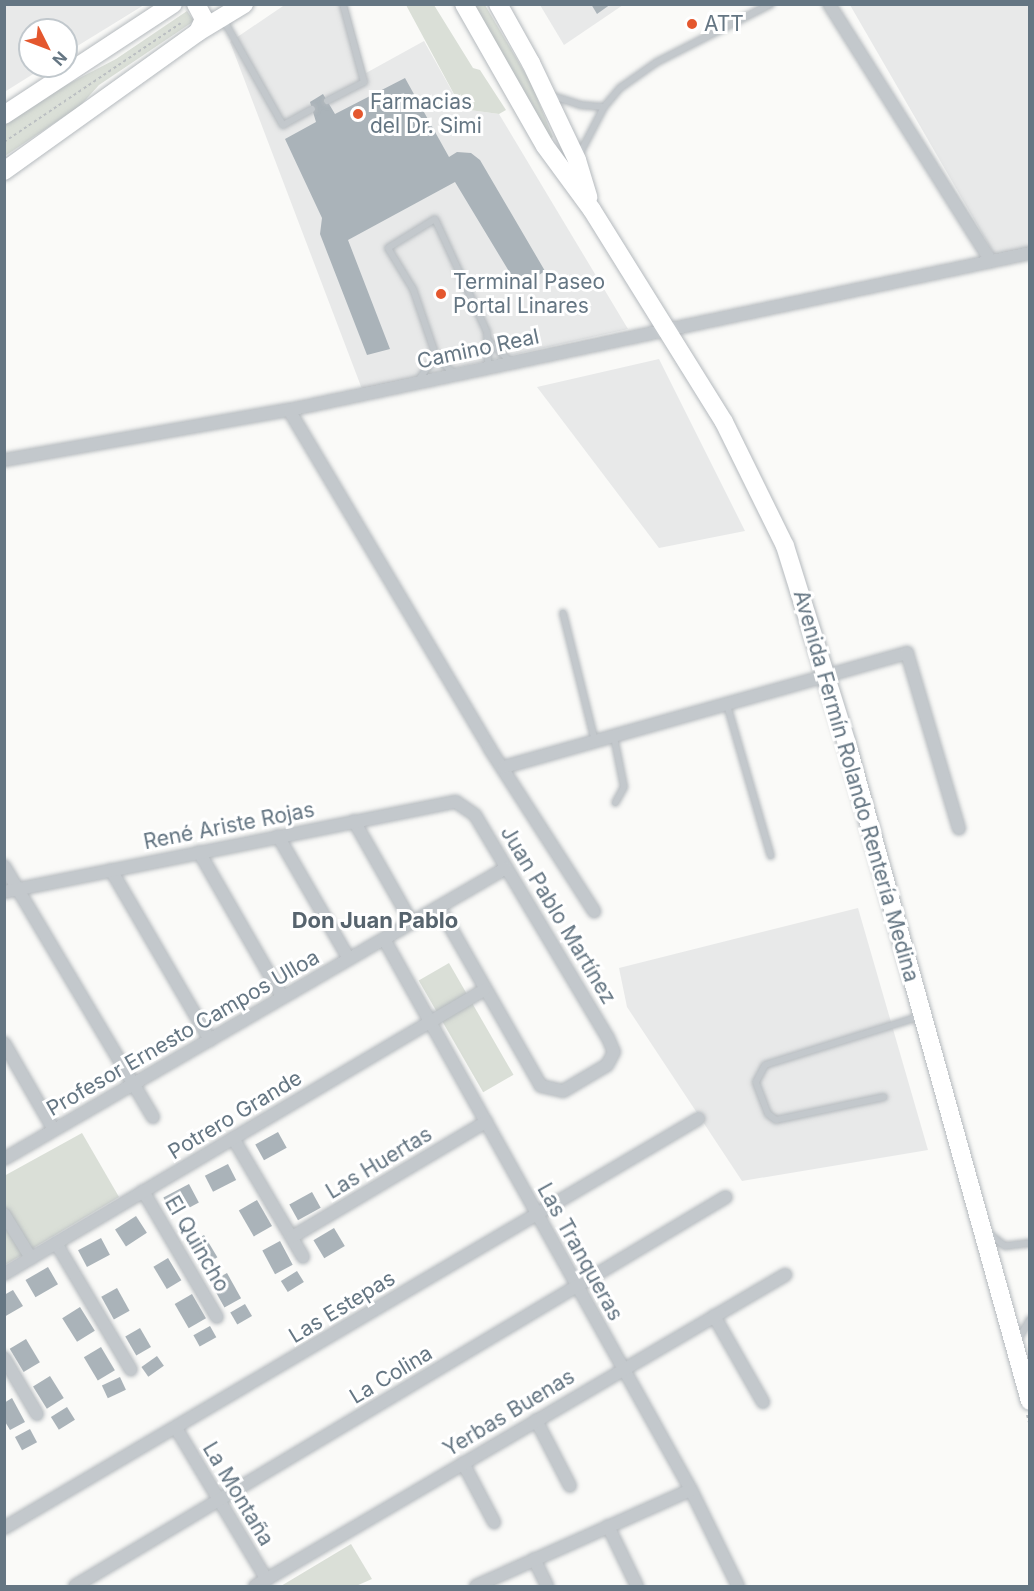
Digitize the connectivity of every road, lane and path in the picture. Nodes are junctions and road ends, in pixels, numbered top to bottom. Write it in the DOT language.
graph roads {
  1 [pos="172,4"];
  2 [pos="244,4"];
  3 [pos="343,4"];
  4 [pos="464,4"];
  5 [pos="498,4"];
  6 [pos="771,4"];
  7 [pos="829,4"];
  8 [pos="195,18"];
  9 [pos="223,18"];
  10 [pos="544,92"];
  11 [pos="327,101"];
  12 [pos="604,107"];
  13 [pos="312,109"];
  14 [pos="4,115"];
  15 [pos="4,142"];
  16 [pos="577,160"];
  17 [pos="4,171"];
  18 [pos="592,210"];
  19 [pos="1029,253"];
  20 [pos="991,261"];
  21 [pos="669,330"];
  22 [pos="489,341"];
  23 [pos="436,356"];
  24 [pos="511,362"];
  25 [pos="488,367"];
  26 [pos="454,374"];
  27 [pos="417,382"];
  28 [pos="289,410"];
  29 [pos="4,460"];
  30 [pos="563,614"];
  31 [pos="827,677"];
  32 [pos="727,705"];
  33 [pos="614,736"];
  34 [pos="595,742"];
  35 [pos="504,767"];
  36 [pos="615,803"];
  37 [pos="462,804"];
  38 [pos="354,821"];
  39 [pos="959,828"];
  40 [pos="278,836"];
  41 [pos="199,852"];
  42 [pos="771,856"];
  43 [pos="4,866"];
  44 [pos="506,868"];
  45 [pos="111,870"];
  46 [pos="18,889"];
  47 [pos="4,892"];
  48 [pos="439,907"];
  49 [pos="594,911"];
  50 [pos="412,923"];
  51 [pos="384,939"];
  52 [pos="349,959"];
  53 [pos="484,990"];
  54 [pos="283,998"];
  55 [pos="922,1016"];
  56 [pos="430,1022"];
  57 [pos="210,1040"];
  58 [pos="4,1043"];
  59 [pos="134,1084"];
  60 [pos="884,1097"];
  61 [pos="153,1117"];
  62 [pos="698,1119"];
  63 [pos="486,1122"];
  64 [pos="54,1130"];
  65 [pos="233,1138"];
  66 [pos="4,1159"];
  67 [pos="143,1191"];
  68 [pos="726,1197"];
  69 [pos="4,1214"];
  70 [pos="536,1214"];
  71 [pos="980,1225"];
  72 [pos="292,1237"];
  73 [pos="56,1243"];
  74 [pos="1029,1244"];
  75 [pos="303,1257"];
  76 [pos="31,1258"];
  77 [pos="4,1274"];
  78 [pos="785,1275"];
  79 [pos="575,1287"];
  80 [pos="714,1316"];
  81 [pos="218,1317"];
  82 [pos="1029,1318"];
  83 [pos="1015,1346"];
  84 [pos="4,1358"];
  85 [pos="622,1367"];
  86 [pos="131,1370"];
  87 [pos="1029,1401"];
  88 [pos="763,1402"];
  89 [pos="37,1414"];
  90 [pos="536,1420"];
  91 [pos="176,1428"];
  92 [pos="463,1463"];
  93 [pos="570,1486"];
  94 [pos="691,1490"];
  95 [pos="220,1502"];
  96 [pos="494,1522"];
  97 [pos="608,1526"];
  98 [pos="4,1528"];
  99 [pos="534,1559"];
  100 [pos="267,1580"];
  101 [pos="75,1587"];
  102 [pos="255,1587"];
  103 [pos="476,1587"];
  104 [pos="547,1587"];
  105 [pos="637,1587"];
  106 [pos="738,1587"];
  1 -- 14 [label="main road"];
  2 -- 9 [label="main road"];
  3 -- 11 [label="lane"];
  4 -- 18 [label="main road, Avenida Fermín Rolando Rentería Medina"];
  5 -- 10 [label="main road, Avenida Fermín Rolando Rentería Medina"];
  6 -- 12 [label="lane"];
  7 -- 20 [label="street"];
  8 -- 9 [label="main road"];
  8 -- 15 [label="path"];
  8 -- 17 [label="main road"];
  9 -- 13 [label="lane"];
  10 -- 12 [label="lane"];
  10 -- 16 [label="main road, Avenida Fermín Rolando Rentería Medina"];
  12 -- 16 [label="lane"];
  16 -- 18 [label="main road, Avenida Fermín Rolando Rentería Medina"];
  18 -- 21 [label="main road, Avenida Fermín Rolando Rentería Medina"];
  19 -- 20 [label="street, Camino Real"];
  20 -- 21 [label="street, Camino Real"];
  21 -- 24 [label="street, Camino Real"];
  21 -- 31 [label="main road, Avenida Fermín Rolando Rentería Medina"];
  22 -- 23 [label="lane"];
  22 -- 24 [label="lane"];
  22 -- 25 [label="lane"];
  23 -- 26 [label="lane"];
  23 -- 27 [label="lane"];
  24 -- 25 [label="street, Camino Real"];
  25 -- 26 [label="street, Camino Real"];
  26 -- 27 [label="street, Camino Real"];
  27 -- 28 [label="street, Camino Real"];
  28 -- 29 [label="street, Camino Real"];
  28 -- 35 [label="street"];
  30 -- 34 [label="lane"];
  31 -- 32 [label="street"];
  31 -- 39 [label="street"];
  31 -- 55 [label="main road, Avenida Fermín Rolando Rentería Medina"];
  32 -- 33 [label="street"];
  32 -- 42 [label="lane"];
  33 -- 34 [label="street"];
  33 -- 36 [label="lane"];
  34 -- 35 [label="street"];
  35 -- 49 [label="street"];
  37 -- 38 [label="street, René Ariste Rojas"];
  37 -- 44 [label="street, Juan Pablo Martínez"];
  38 -- 40 [label="street, René Ariste Rojas"];
  38 -- 50 [label="street"];
  40 -- 41 [label="street, René Ariste Rojas"];
  40 -- 52 [label="street"];
  41 -- 45 [label="street, René Ariste Rojas"];
  41 -- 54 [label="street"];
  43 -- 46 [label="street"];
  44 -- 48 [label="street, Profesor Ernesto Campos Ulloa"];
  44 -- 53 [label="street, Juan Pablo Martínez"];
  45 -- 46 [label="street, René Ariste Rojas"];
  45 -- 57 [label="street"];
  46 -- 47 [label="street, René Ariste Rojas"];
  46 -- 59 [label="street"];
  48 -- 50 [label="street, Profesor Ernesto Campos Ulloa"];
  48 -- 53 [label="street"];
  50 -- 51 [label="street, Profesor Ernesto Campos Ulloa"];
  51 -- 52 [label="street, Profesor Ernesto Campos Ulloa"];
  51 -- 56 [label="street, Las Tranqueras"];
  52 -- 54 [label="street, Profesor Ernesto Campos Ulloa"];
  53 -- 56 [label="street, Potrero Grande"];
  54 -- 57 [label="street, Profesor Ernesto Campos Ulloa"];
  55 -- 60 [label="lane"];
  55 -- 71 [label="main road, Avenida Fermín Rolando Rentería Medina"];
  56 -- 63 [label="street, Las Tranqueras"];
  56 -- 65 [label="street, Potrero Grande"];
  57 -- 59 [label="street, Profesor Ernesto Campos Ulloa"];
  58 -- 64 [label="street"];
  59 -- 61 [label="street"];
  59 -- 64 [label="street, Profesor Ernesto Campos Ulloa"];
  62 -- 70 [label="street, Las Estepas"];
  63 -- 70 [label="street, Las Tranqueras"];
  63 -- 72 [label="street, Las Huertas"];
  64 -- 66 [label="street, Profesor Ernesto Campos Ulloa"];
  65 -- 67 [label="street, Potrero Grande"];
  65 -- 72 [label="street"];
  67 -- 73 [label="street, Potrero Grande"];
  67 -- 81 [label="street, El Quincho"];
  68 -- 79 [label="street, La Colina"];
  69 -- 76 [label="street"];
  70 -- 79 [label="street, Las Tranqueras"];
  70 -- 91 [label="street, Las Estepas"];
  71 -- 74 [label="lane"];
  71 -- 83 [label="main road, Avenida Fermín Rolando Rentería Medina"];
  72 -- 75 [label="street"];
  73 -- 76 [label="street, Potrero Grande"];
  73 -- 86 [label="street"];
  76 -- 77 [label="street, Potrero Grande"];
  78 -- 80 [label="street, Yerbas Buenas"];
  79 -- 85 [label="street, Las Tranqueras"];
  79 -- 95 [label="street, La Colina"];
  80 -- 85 [label="street, Yerbas Buenas"];
  80 -- 88 [label="street"];
  82 -- 83 [label="lane"];
  83 -- 87 [label="main road, Avenida Fermín Rolando Rentería Medina"];
  84 -- 89 [label="street"];
  85 -- 90 [label="street, Yerbas Buenas"];
  85 -- 94 [label="street, Las Tranqueras"];
  90 -- 92 [label="street, Yerbas Buenas"];
  90 -- 93 [label="street"];
  91 -- 95 [label="street, La Montaña"];
  91 -- 98 [label="street, Las Estepas"];
  92 -- 96 [label="street"];
  92 -- 100 [label="street, Yerbas Buenas"];
  94 -- 97 [label="street"];
  94 -- 106 [label="street, Las Tranqueras"];
  95 -- 100 [label="street, La Montaña"];
  95 -- 101 [label="street, La Colina"];
  97 -- 99 [label="street"];
  97 -- 105 [label="street"];
  99 -- 103 [label="street"];
  99 -- 104 [label="street"];
  100 -- 102 [label="street, Yerbas Buenas"];
}
